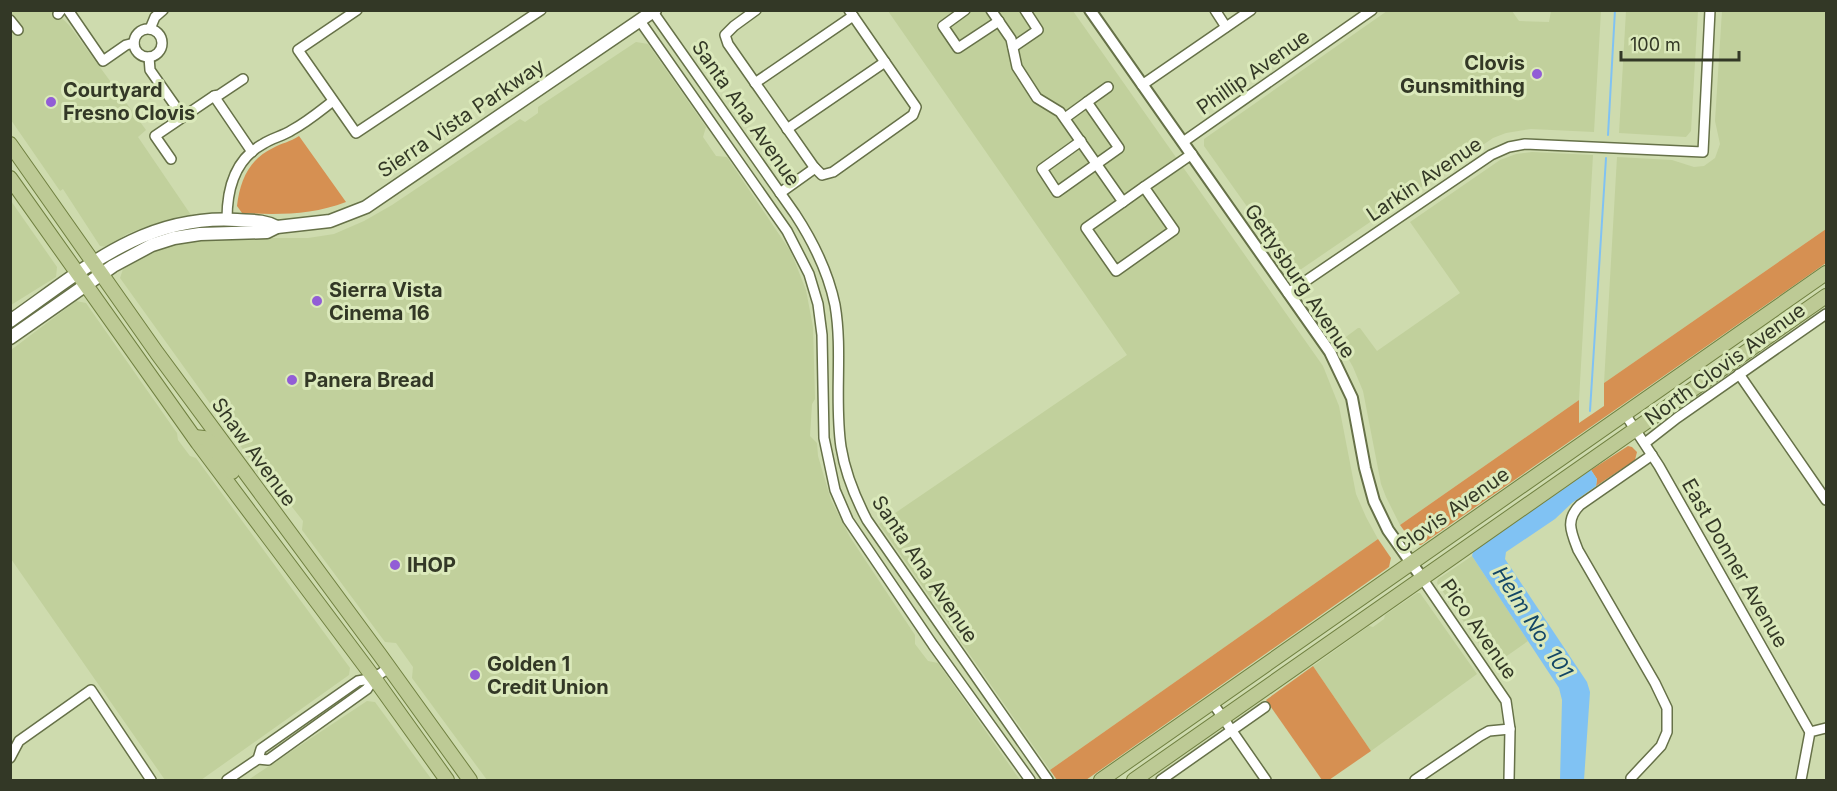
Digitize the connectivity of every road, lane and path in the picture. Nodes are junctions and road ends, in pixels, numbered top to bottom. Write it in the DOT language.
graph roads {
  1 [pos="68,10"];
  2 [pos="163,10"];
  3 [pos="357,10"];
  4 [pos="541,10"];
  5 [pos="756,10"];
  6 [pos="965,10"];
  7 [pos="991,10"];
  8 [pos="1025,10"];
  9 [pos="1090,10"];
  10 [pos="1215,10"];
  11 [pos="1251,10"];
  12 [pos="1372,10"];
  13 [pos="1710,10"];
  14 [pos="654,11"];
  15 [pos="851,13"];
  16 [pos="10,20"];
  17 [pos="640,21"];
  18 [pos="999,21"];
  19 [pos="1226,27"];
  20 [pos="150,29"];
  21 [pos="18,30"];
  22 [pos="134,43"];
  23 [pos="1013,47"];
  24 [pos="149,57"];
  25 [pos="885,62"];
  26 [pos="243,79"];
  27 [pos="755,83"];
  28 [pos="1142,85"];
  29 [pos="1108,87"];
  30 [pos="214,96"];
  31 [pos="333,101"];
  32 [pos="1087,102"];
  33 [pos="183,117"];
  34 [pos="1065,118"];
  35 [pos="787,129"];
  36 [pos="1081,141"];
  37 [pos="1183,142"];
  38 [pos="10,144"];
  39 [pos="252,152"];
  40 [pos="1192,154"];
  41 [pos="10,157"];
  42 [pos="171,159"];
  43 [pos="1097,164"];
  44 [pos="815,168"];
  45 [pos="10,178"];
  46 [pos="1144,187"];
  47 [pos="42,190"];
  48 [pos="780,193"];
  49 [pos="1123,202"];
  50 [pos="227,219"];
  51 [pos="277,227"];
  52 [pos="152,245"];
  53 [pos="98,268"];
  54 [pos="1827,273"];
  55 [pos="82,279"];
  56 [pos="1288,292"];
  57 [pos="1827,296"];
  58 [pos="1827,314"];
  59 [pos="10,321"];
  60 [pos="10,338"];
  61 [pos="1739,374"];
  62 [pos="1625,414"];
  63 [pos="1636,429"];
  64 [pos="194,436"];
  65 [pos="1645,443"];
  66 [pos="1652,455"];
  67 [pos="1827,500"];
  68 [pos="270,508"];
  69 [pos="1411,563"];
  70 [pos="1422,578"];
  71 [pos="390,667"];
  72 [pos="375,678"];
  73 [pos="1212,702"];
  74 [pos="1265,707"];
  75 [pos="1223,718"];
  76 [pos="1827,728"];
  77 [pos="1510,729"];
  78 [pos="1232,731"];
  79 [pos="1810,732"];
  80 [pos="10,759"];
  81 [pos="1632,779"];
  82 [pos="151,780"];
  83 [pos="227,780"];
  84 [pos="447,780"];
  85 [pos="470,780"];
  86 [pos="1030,780"];
  87 [pos="1048,780"];
  88 [pos="1101,780"];
  89 [pos="1134,780"];
  90 [pos="1161,780"];
  91 [pos="1266,780"];
  92 [pos="1415,780"];
  93 [pos="1509,780"];
  94 [pos="1801,780"];
  1 -- 22 [label="street"];
  2 -- 20 [label="street"];
  3 -- 31 [label="street"];
  4 -- 31 [label="street"];
  5 -- 27 [label="street"];
  6 -- 18 [label="street"];
  7 -- 18 [label="street"];
  8 -- 23 [label="street"];
  9 -- 28 [label="street, Gettysburg Avenue"];
  10 -- 19 [label="street"];
  11 -- 19 [label="street"];
  12 -- 37 [label="street, Phillip Avenue"];
  13 -- 56 [label="street, Larkin Avenue"];
  14 -- 17 [label="main road, Sierra Vista Parkway"];
  14 -- 48 [label="street, Santa Ana Avenue"];
  15 -- 25 [label="street"];
  15 -- 27 [label="street"];
  16 -- 21 [label="street"];
  17 -- 51 [label="main road, Sierra Vista Parkway"];
  17 -- 86 [label="street, Santa Ana Avenue"];
  18 -- 23 [label="street"];
  19 -- 28 [label="street"];
  20 -- 22 [label="street"];
  20 -- 24 [label="street"];
  22 -- 24 [label="street"];
  23 -- 34 [label="street"];
  24 -- 33 [label="street"];
  25 -- 35 [label="street"];
  25 -- 44 [label="street"];
  26 -- 30 [label="street"];
  27 -- 35 [label="street"];
  28 -- 37 [label="street, Gettysburg Avenue"];
  29 -- 32 [label="street"];
  30 -- 33 [label="street"];
  30 -- 39 [label="street"];
  31 -- 39 [label="street"];
  32 -- 34 [label="street"];
  32 -- 43 [label="street"];
  33 -- 42 [label="street"];
  34 -- 36 [label="street"];
  35 -- 44 [label="street"];
  36 -- 43 [label="street"];
  36 -- 43 [label="street"];
  37 -- 40 [label="street, Gettysburg Avenue"];
  38 -- 47 [label="main road, Shaw Avenue"];
  39 -- 50 [label="street"];
  40 -- 46 [label="street"];
  40 -- 56 [label="street, Gettysburg Avenue"];
  41 -- 47 [label="main road"];
  43 -- 49 [label="street"];
  44 -- 48 [label="street"];
  45 -- 55 [label="main road, Shaw Avenue"];
  46 -- 49 [label="street"];
  46 -- 49 [label="street"];
  47 -- 53 [label="main road, Shaw Avenue"];
  48 -- 87 [label="street, Santa Ana Avenue"];
  50 -- 51 [label="main road, Sierra Vista Parkway"];
  50 -- 52 [label="main road"];
  50 -- 53 [label="main road, Sierra Vista Parkway"];
  51 -- 52 [label="main road, Sierra Vista Parkway"];
  52 -- 53 [label="main road, Sierra Vista Parkway"];
  53 -- 55 [label="main road"];
  53 -- 68 [label="main road, Shaw Avenue"];
  54 -- 62 [label="main road, Clovis Avenue"];
  55 -- 59 [label="main road"];
  55 -- 60 [label="main road"];
  55 -- 64 [label="main road, Shaw Avenue"];
  56 -- 69 [label="street, Gettysburg Avenue"];
  57 -- 63 [label="main road, Clovis Avenue"];
  58 -- 61 [label="street, North Clovis Avenue"];
  61 -- 65 [label="street, North Clovis Avenue"];
  61 -- 67 [label="street"];
  62 -- 63 [label="street, East Donner Avenue"];
  62 -- 69 [label="main road, Clovis Avenue"];
  63 -- 65 [label="street, East Donner Avenue"];
  63 -- 70 [label="main road, Clovis Avenue"];
  64 -- 68 [label="main road"];
  64 -- 72 [label="main road, Shaw Avenue"];
  65 -- 66 [label="street, East Donner Avenue"];
  66 -- 79 [label="street, East Donner Avenue"];
  66 -- 81 [label="street"];
  68 -- 71 [label="main road, Shaw Avenue"];
  69 -- 70 [label="street, Gettysburg Avenue"];
  69 -- 73 [label="main road, Clovis Avenue"];
  70 -- 75 [label="main road, Clovis Avenue"];
  70 -- 77 [label="street, Pico Avenue"];
  71 -- 72 [label="street"];
  71 -- 85 [label="main road, Shaw Avenue"];
  72 -- 83 [label="street"];
  72 -- 84 [label="main road, Shaw Avenue"];
  73 -- 75 [label="street"];
  73 -- 88 [label="main road, Clovis Avenue"];
  74 -- 78 [label="street"];
  75 -- 78 [label="street"];
  75 -- 89 [label="main road, Clovis Avenue"];
  76 -- 79 [label="street"];
  77 -- 92 [label="street"];
  77 -- 93 [label="street"];
  78 -- 90 [label="street"];
  78 -- 91 [label="street"];
  79 -- 94 [label="street"];
  80 -- 82 [label="street"];
}
